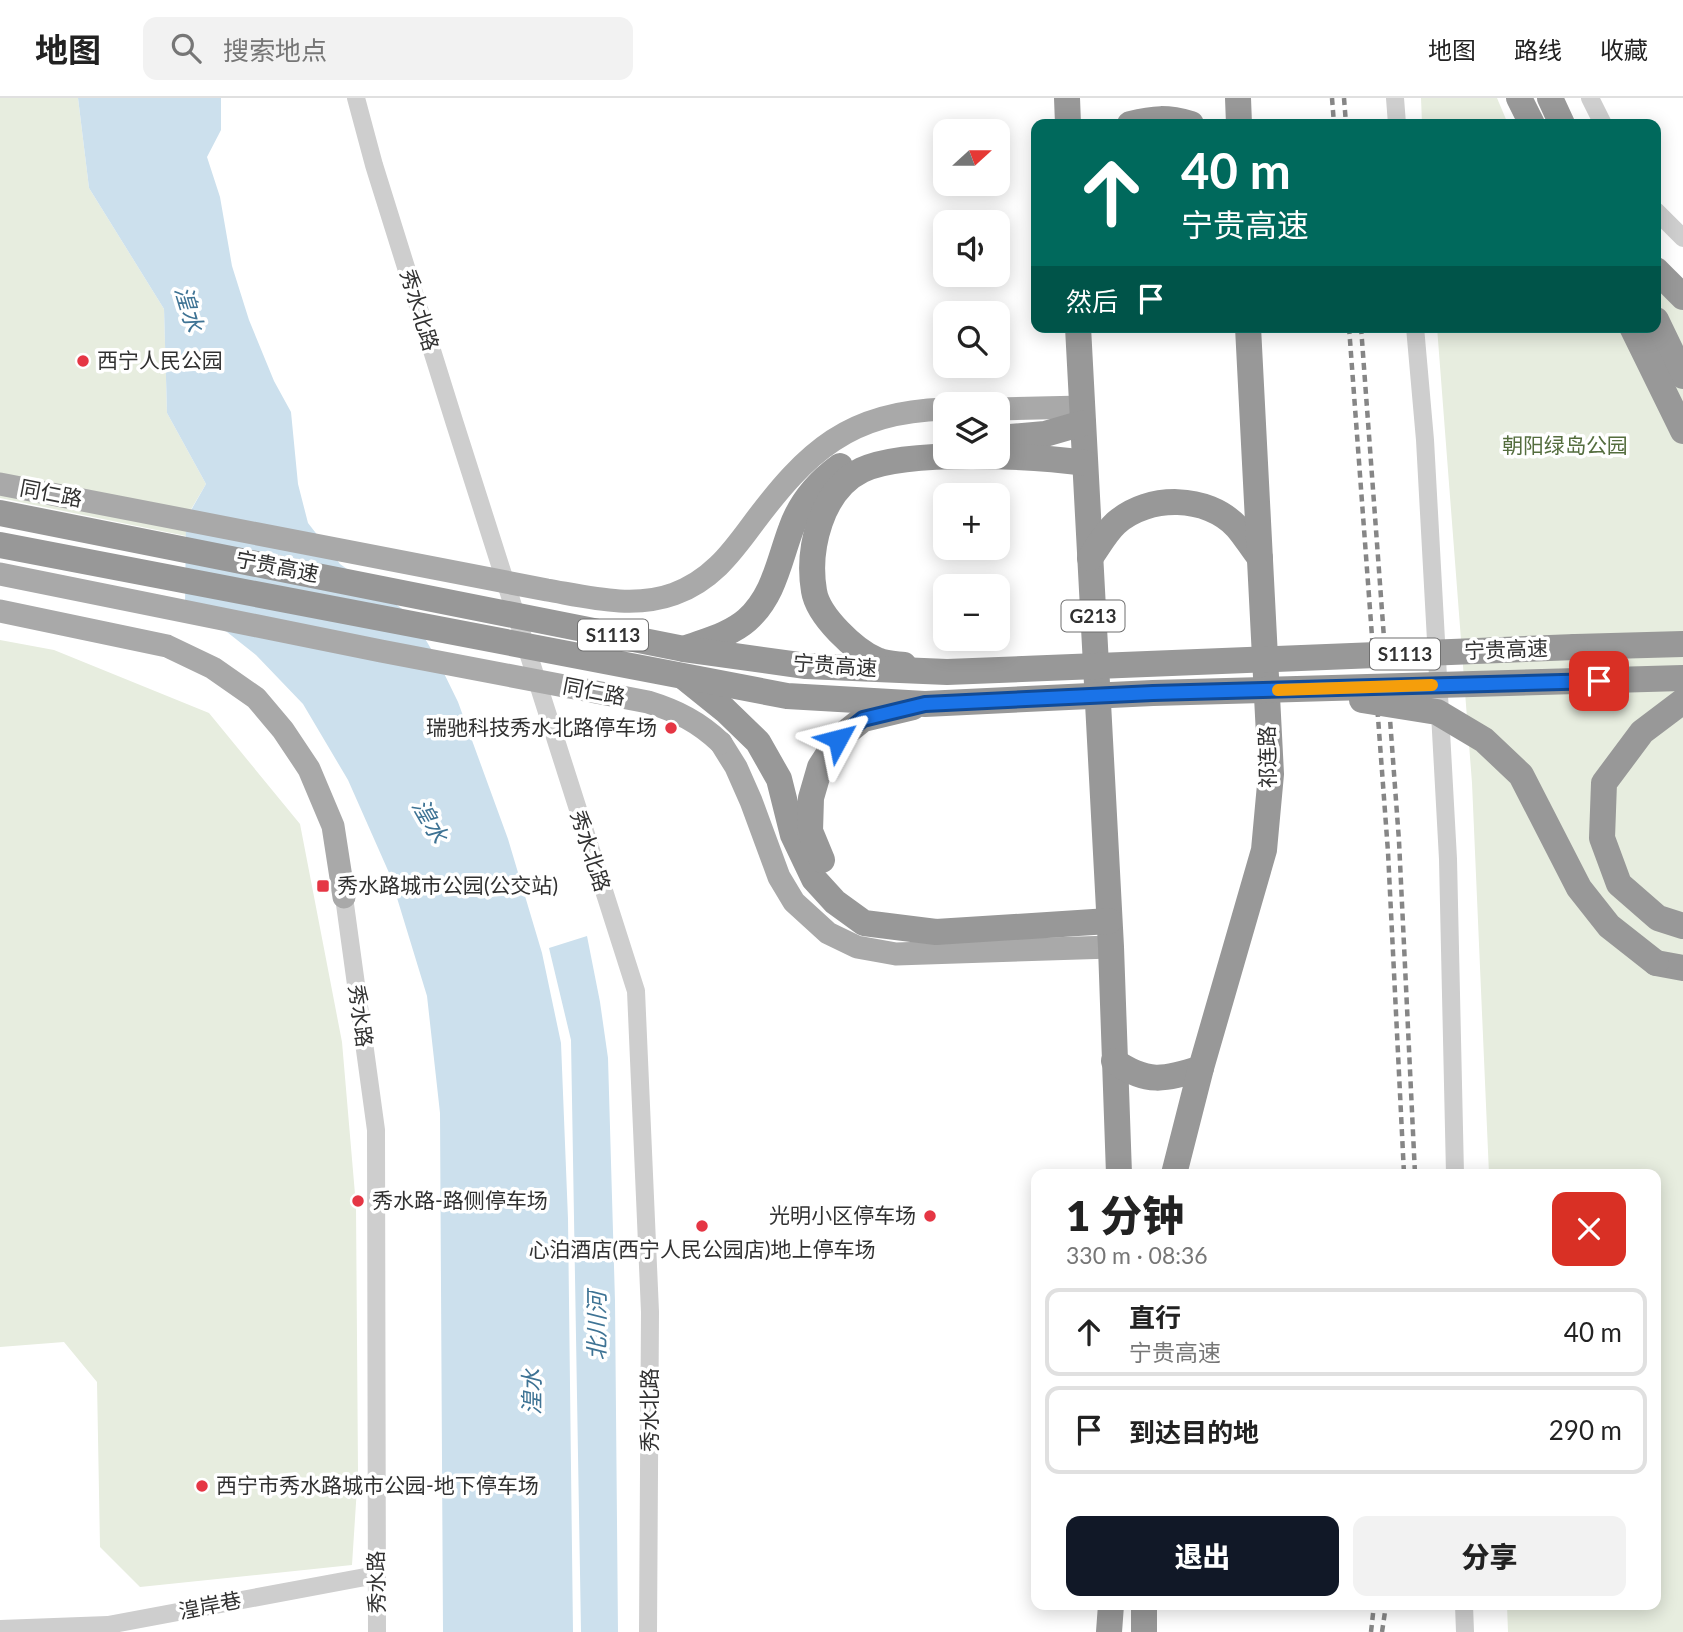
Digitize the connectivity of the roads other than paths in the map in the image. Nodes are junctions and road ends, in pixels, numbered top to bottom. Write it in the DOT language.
graph roads {
  1 [pos="356,98"];
  2 [pos="1067,98"];
  3 [pos="1238,98"];
  4 [pos="1395,98"];
  5 [pos="1519,98"];
  6 [pos="1550,98"];
  7 [pos="1590,98"];
  8 [pos="1068,119"];
  9 [pos="1150,119"];
  10 [pos="1176,119"];
  11 [pos="1239,119"];
  12 [pos="1397,119"];
  13 [pos="1530,119"];
  14 [pos="1560,119"];
  15 [pos="1600,119"];
  16 [pos="1661,216"];
  17 [pos="1683,238"];
  18 [pos="1661,275"];
  19 [pos="1683,297"];
  20 [pos="1661,330"];
  21 [pos="1079,333"];
  22 [pos="1248,333"];
  23 [pos="1415,333"];
  24 [pos="1635,333"];
  25 [pos="1683,376"];
  26 [pos="933,410"];
  27 [pos="1010,410"];
  28 [pos="1083,415"];
  29 [pos="1683,431"];
  30 [pos="1010,437"];
  31 [pos="933,442"];
  32 [pos="1085,463"];
  33 [pos="0,484"];
  34 [pos="0,513"];
  35 [pos="0,545"];
  36 [pos="1090,558"];
  37 [pos="1260,558"];
  38 [pos="0,574"];
  39 [pos="0,611"];
  40 [pos="1683,644"];
  41 [pos="684,649"];
  42 [pos="947,672"];
  43 [pos="684,677"];
  44 [pos="1683,678"];
  45 [pos="1153,693"];
  46 [pos="1683,701"];
  47 [pos="925,704"];
  48 [pos="802,833"];
  49 [pos="344,897"];
  50 [pos="1110,924"];
  51 [pos="1683,926"];
  52 [pos="1683,968"];
  53 [pos="1114,1061"];
  54 [pos="1201,1068"];
  55 [pos="1119,1169"];
  56 [pos="1175,1169"];
  57 [pos="1455,1169"];
  58 [pos="376,1575"];
  59 [pos="1111,1610"];
  60 [pos="1144,1610"];
  61 [pos="1464,1610"];
  62 [pos="0,1629"];
  63 [pos="377,1632"];
  64 [pos="648,1632"];
  65 [pos="1110,1632"];
  66 [pos="1144,1632"];
  67 [pos="1465,1632"];
  1 -- 64 [label="street, 秀水北路"];
  2 -- 8 [label="highway"];
  3 -- 11 [label="highway"];
  4 -- 12 [label="street"];
  5 -- 13 [label="highway"];
  6 -- 14 [label="highway"];
  7 -- 15 [label="street"];
  9 -- 10 [label="highway"];
  16 -- 17 [label="street"];
  18 -- 19 [label="highway"];
  20 -- 25 [label="highway"];
  21 -- 28 [label="highway, G213"];
  22 -- 37 [label="highway, 祁连路"];
  23 -- 57 [label="street"];
  24 -- 29 [label="highway"];
  26 -- 33 [label="main road, 同仁路, bridge"];
  27 -- 28 [label="main road"];
  28 -- 30 [label="highway"];
  28 -- 32 [label="highway, G213"];
  31 -- 41 [label="highway"];
  32 -- 36 [label="highway, G213"];
  32 -- 42 [label="highway, bridge"];
  34 -- 41 [label="highway, 宁贵高速 / S1113, bridge"];
  35 -- 43 [label="highway, 宁贵高速 / S1113, bridge"];
  36 -- 37 [label="highway"];
  36 -- 50 [label="highway, G213"];
  37 -- 54 [label="highway, 祁连路"];
  38 -- 50 [label="main road, 同仁路, bridge"];
  39 -- 49 [label="main road, 秀水路"];
  40 -- 42 [label="highway, 宁贵高速 / S1113, bridge"];
  41 -- 42 [label="highway, 宁贵高速 / S1113, bridge"];
  43 -- 47 [label="highway, 宁贵高速 / S1113, bridge"];
  43 -- 48 [label="highway"];
  44 -- 45 [label="highway, 宁贵高速 / S1113, bridge"];
  45 -- 47 [label="highway, 宁贵高速 / S1113, bridge"];
  45 -- 52 [label="highway, bridge"];
  46 -- 51 [label="highway"];
  47 -- 48 [label="highway, bridge"];
  48 -- 50 [label="highway"];
  49 -- 58 [label="street, 秀水路"];
  50 -- 53 [label="highway, G213"];
  53 -- 54 [label="highway"];
  53 -- 55 [label="highway, G213"];
  54 -- 56 [label="highway, 祁连路"];
  58 -- 62 [label="street, 湟岸巷"];
  58 -- 63 [label="street, 秀水路"];
  59 -- 65 [label="highway"];
  60 -- 66 [label="highway"];
  61 -- 67 [label="street"];
}
